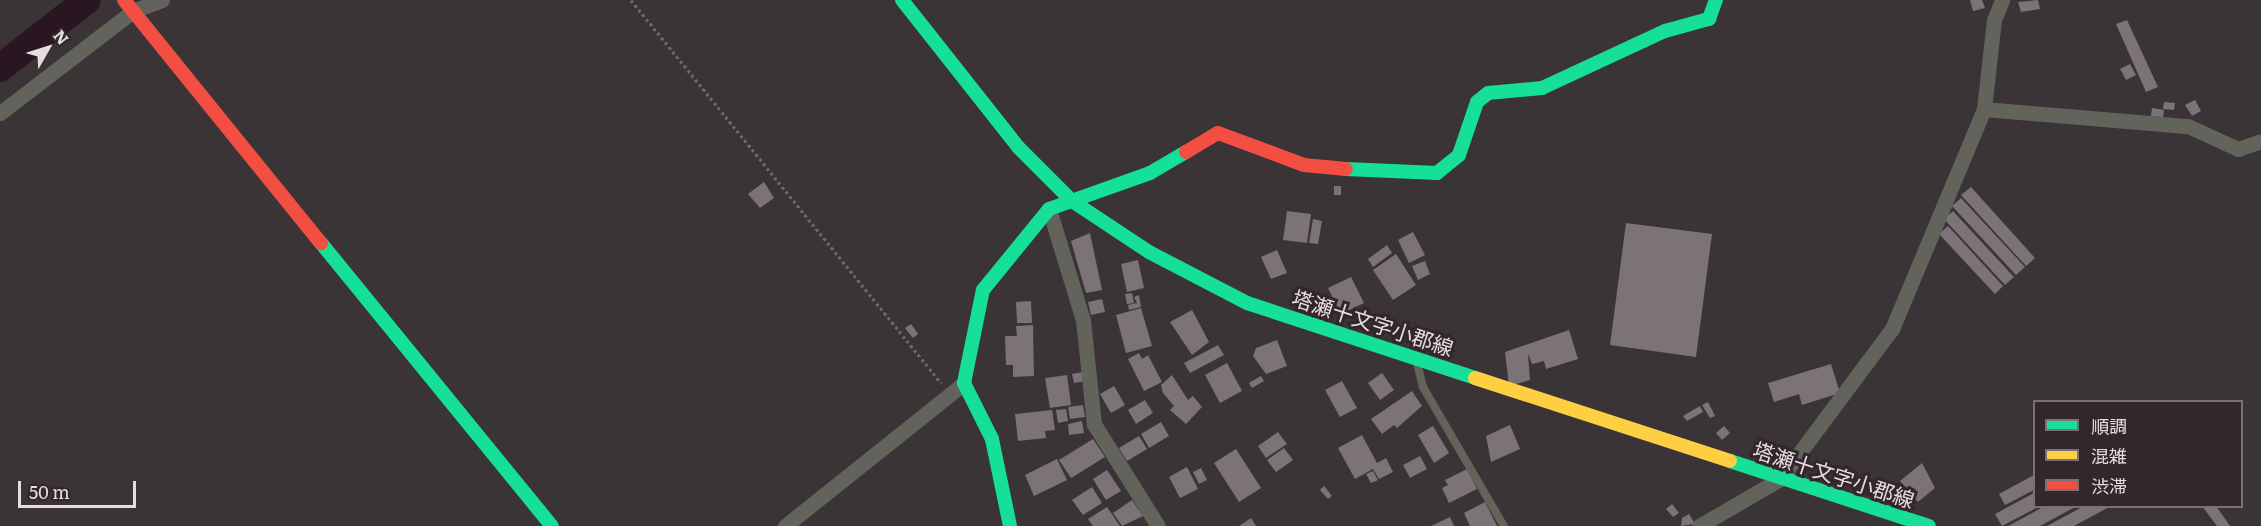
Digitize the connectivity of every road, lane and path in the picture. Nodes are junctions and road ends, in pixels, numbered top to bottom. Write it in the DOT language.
graph roads {
  1 [pos="162,0"];
  2 [pos="631,0"];
  3 [pos="902,0"];
  4 [pos="1716,0"];
  5 [pos="2002,0"];
  6 [pos="128,5"];
  7 [pos="1984,110"];
  8 [pos="0,113"];
  9 [pos="2261,141"];
  10 [pos="1072,201"];
  11 [pos="1049,208"];
  12 [pos="1415,358"];
  13 [pos="964,383"];
  14 [pos="949,393"];
  15 [pos="1780,479"];
  16 [pos="552,526"];
  17 [pos="785,526"];
  18 [pos="1010,526"];
  19 [pos="1158,526"];
  20 [pos="1504,526"];
  21 [pos="1699,526"];
  22 [pos="1929,526"];
  1 -- 6 [label="street"];
  2 -- 14 [label="path"];
  3 -- 10 [label="street, 塔瀬十文字小郡線"];
  4 -- 10 [label="street"];
  5 -- 7 [label="street"];
  6 -- 8 [label="street"];
  6 -- 16 [label="street"];
  7 -- 9 [label="street"];
  7 -- 15 [label="street"];
  10 -- 11 [label="street"];
  10 -- 12 [label="street, 塔瀬十文字小郡線"];
  11 -- 13 [label="street"];
  11 -- 19 [label="street"];
  12 -- 15 [label="street, 塔瀬十文字小郡線"];
  12 -- 20 [label="lane"];
  13 -- 14 [label="street"];
  13 -- 18 [label="street"];
  14 -- 17 [label="street"];
  15 -- 21 [label="street"];
  15 -- 22 [label="street, 塔瀬十文字小郡線"];
}
